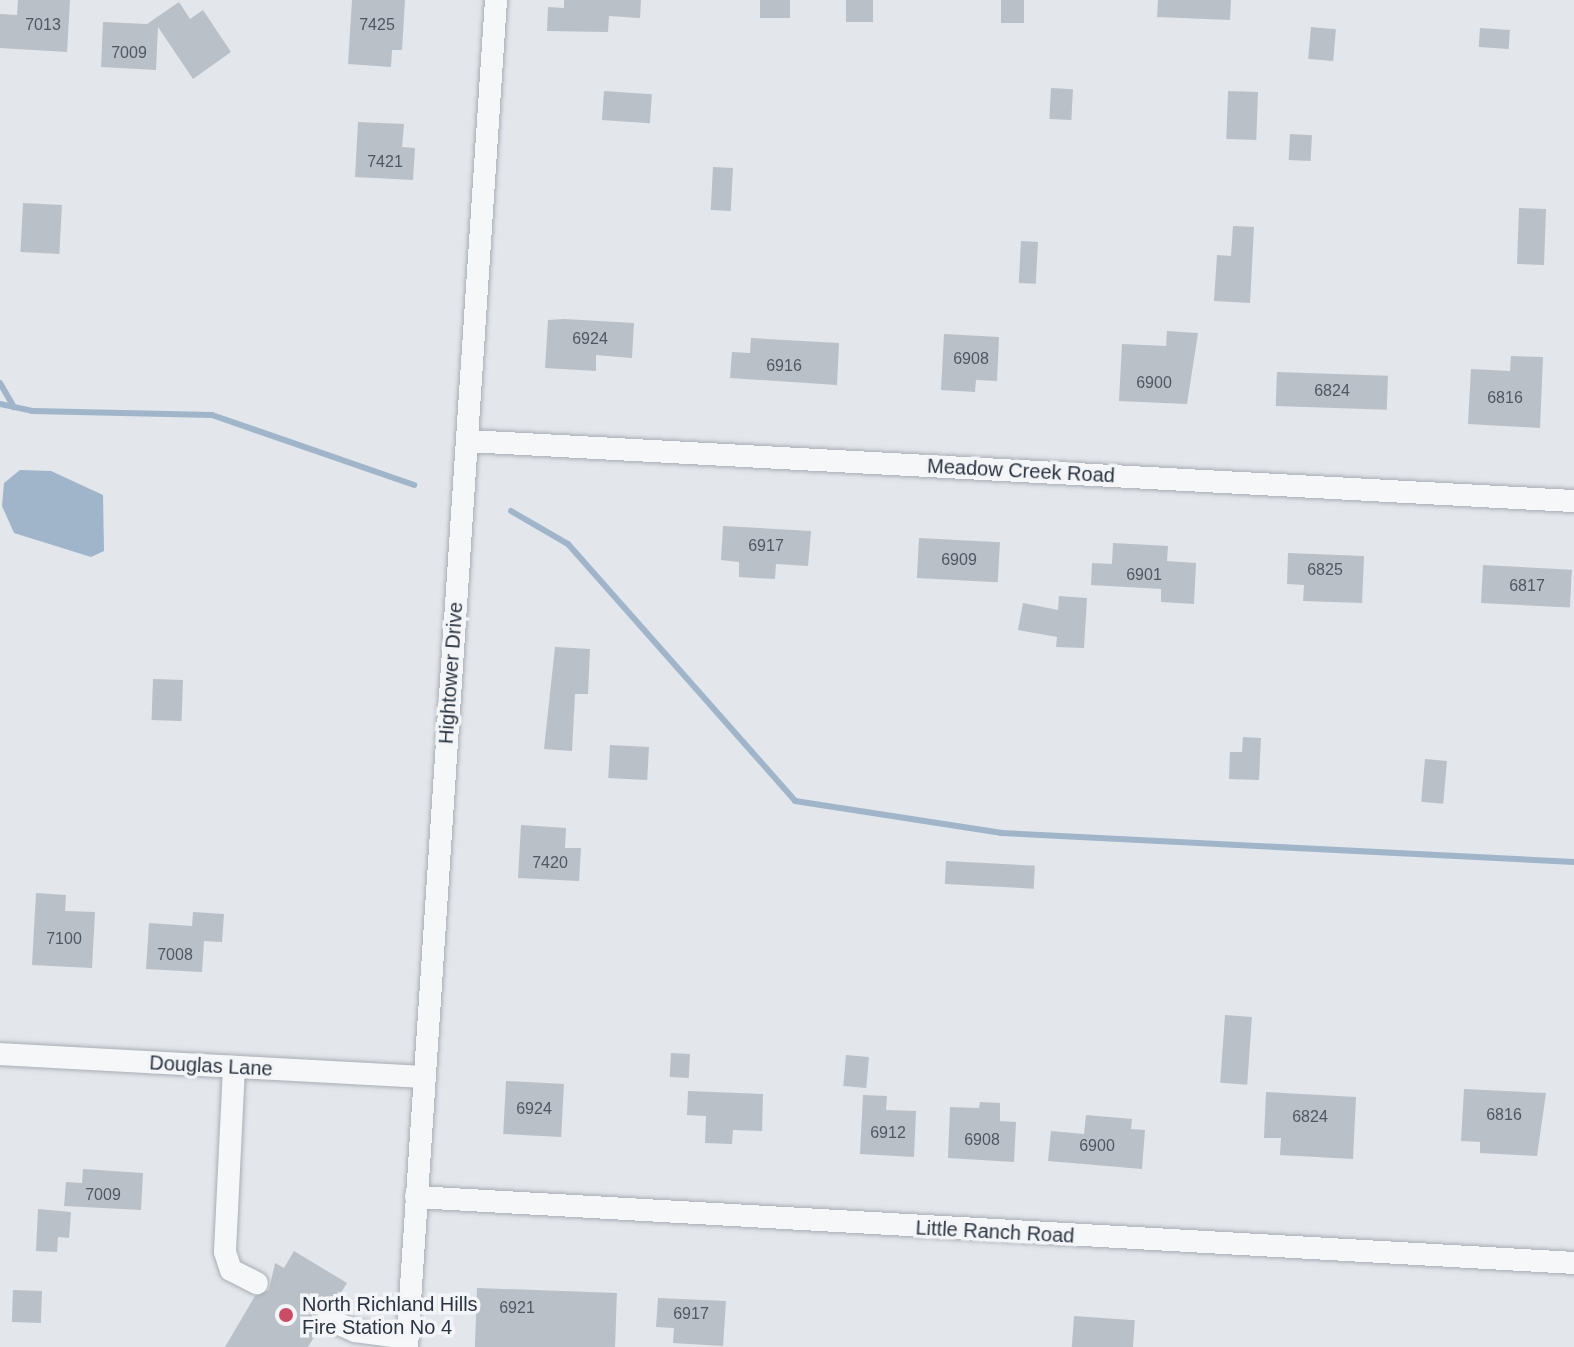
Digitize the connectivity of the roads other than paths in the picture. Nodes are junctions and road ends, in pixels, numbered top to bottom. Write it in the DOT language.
graph roads {
  1 [pos="496,0"];
  2 [pos="468,441"];
  3 [pos="1574,501"];
  4 [pos="0,1054"];
  5 [pos="234,1067"];
  6 [pos="422,1077"];
  7 [pos="416,1197"];
  8 [pos="1574,1263"];
  9 [pos="257,1283"];
  10 [pos="328,1319"];
  11 [pos="407,1342"];
  1 -- 2 [label="street, Hightower Drive"];
  2 -- 3 [label="street, Meadow Creek Road"];
  2 -- 6 [label="street, Hightower Drive"];
  4 -- 5 [label="street, Douglas Lane"];
  5 -- 6 [label="street, Douglas Lane"];
  5 -- 9 [label="street"];
  6 -- 7 [label="street, Hightower Drive"];
  7 -- 8 [label="street, Little Ranch Road"];
  7 -- 11 [label="street, Hightower Drive"];
  10 -- 11 [label="street"];
}
